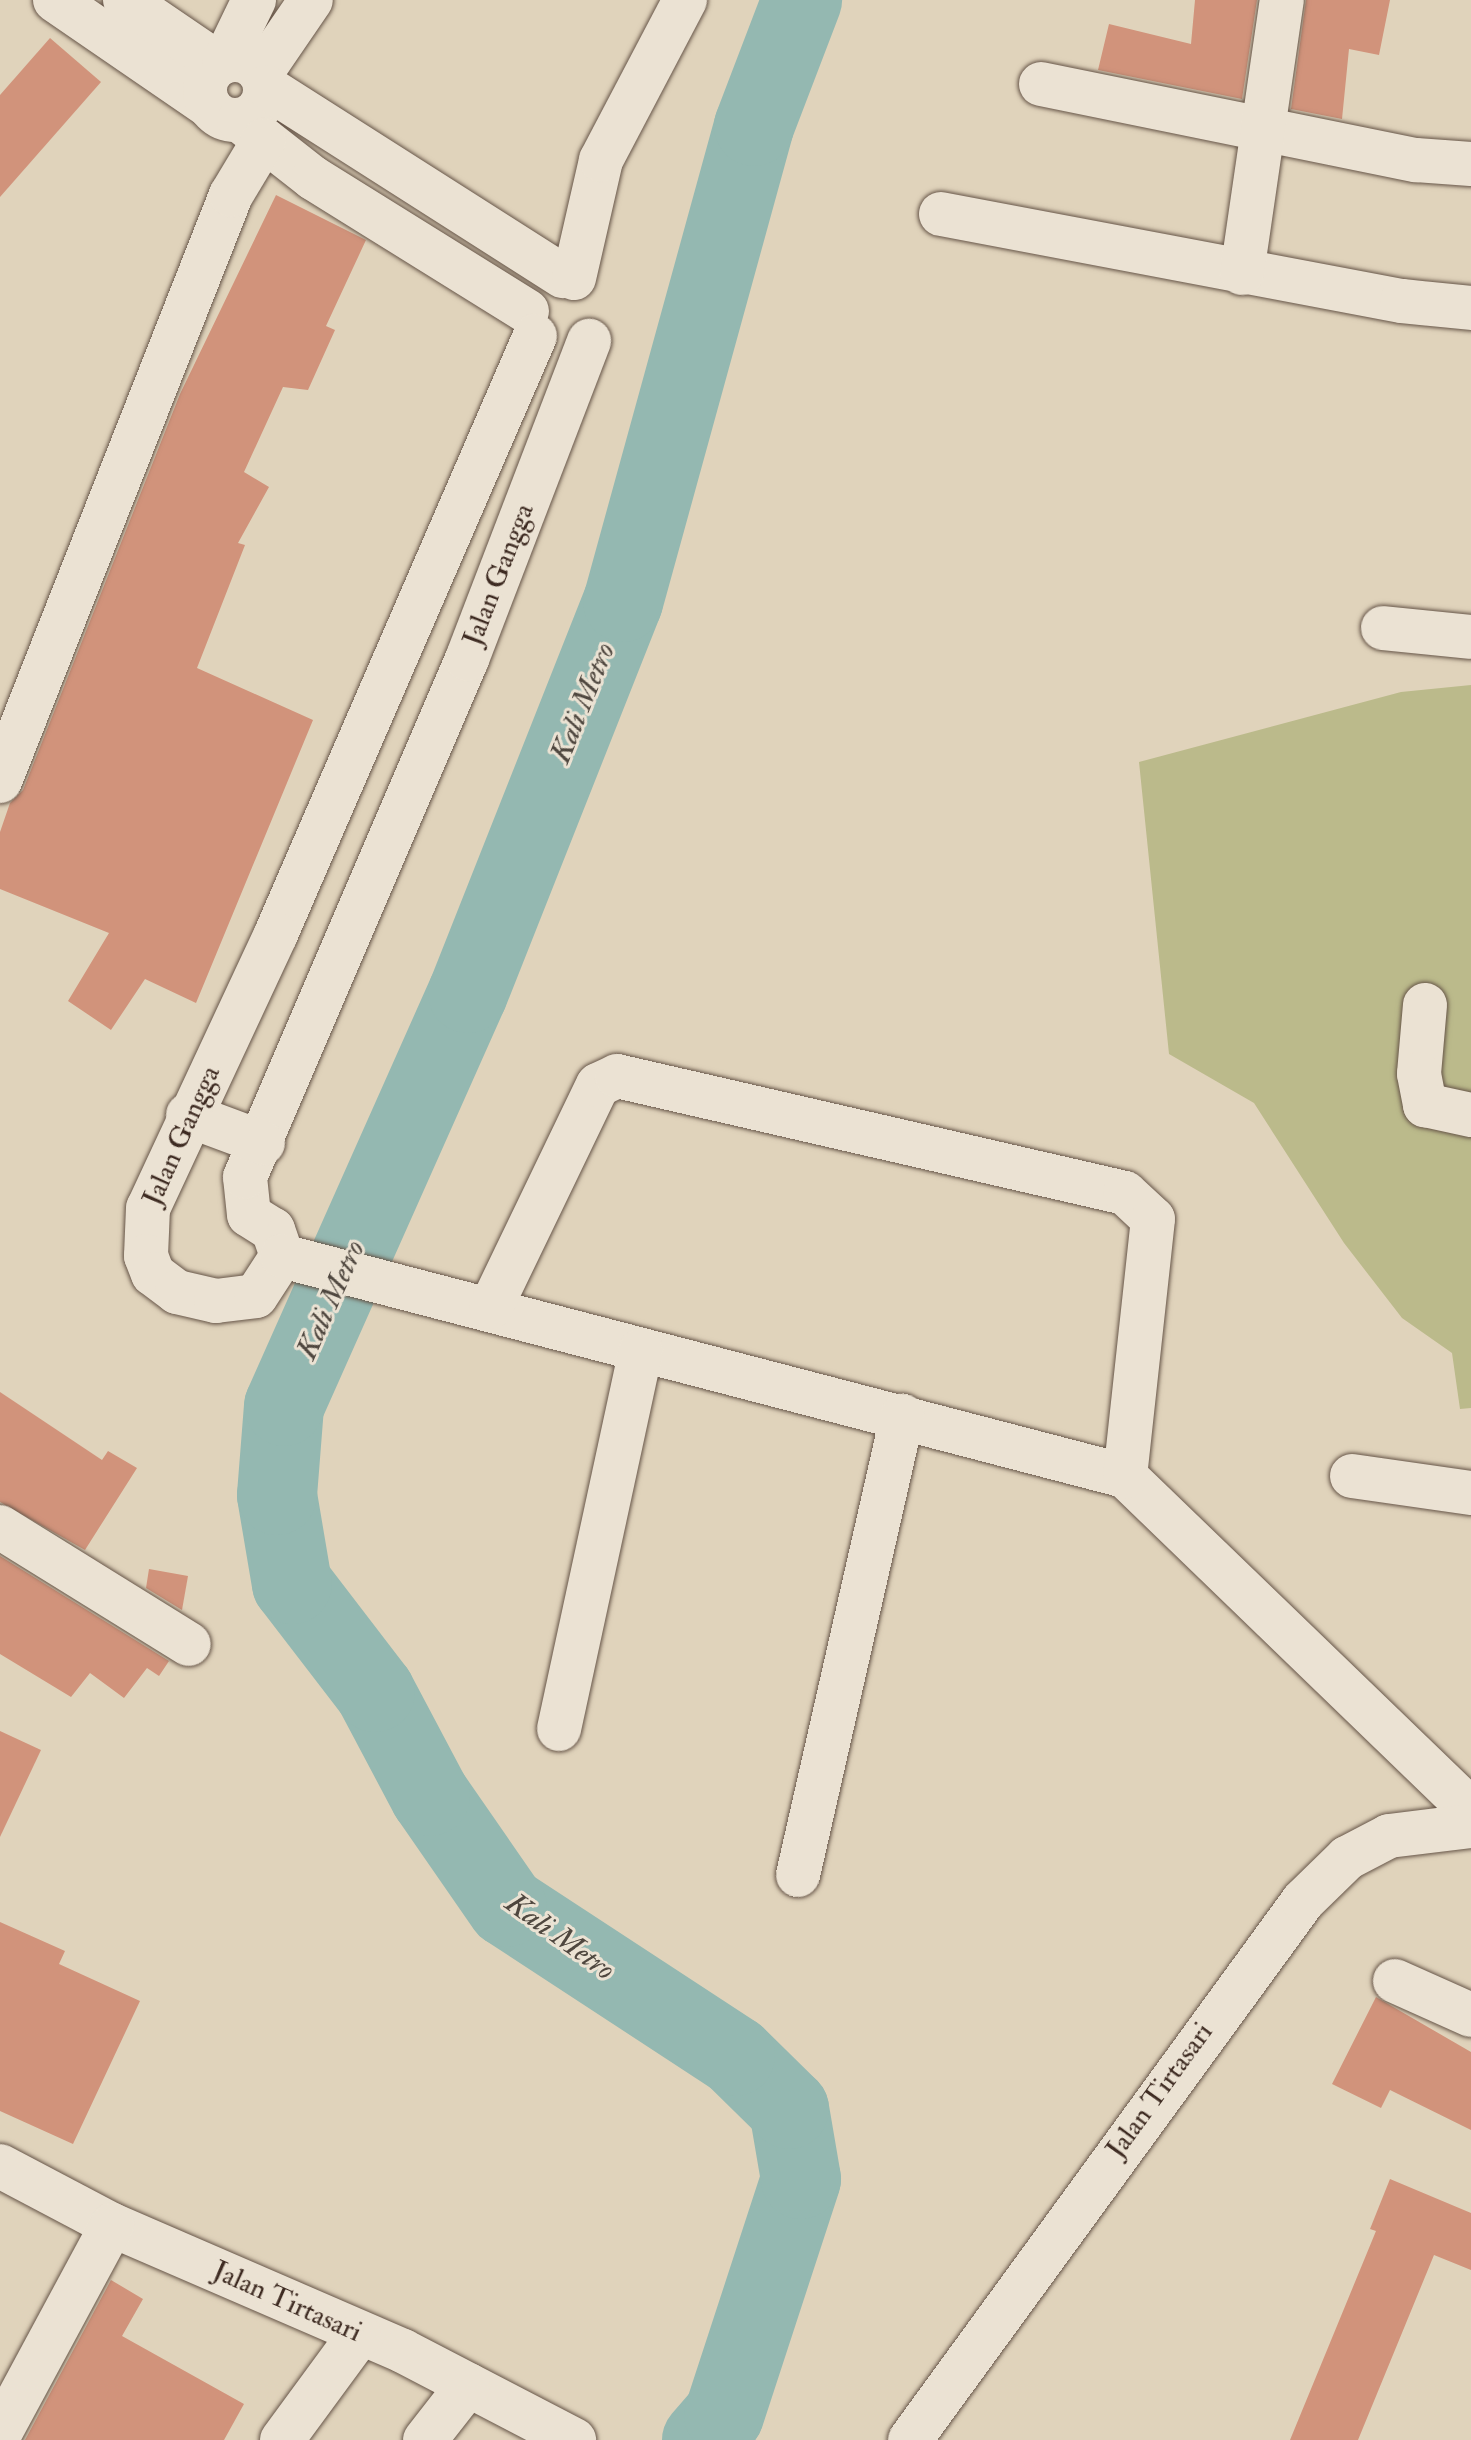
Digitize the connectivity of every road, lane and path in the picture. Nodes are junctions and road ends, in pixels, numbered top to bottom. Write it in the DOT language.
graph roads {
  1 [pos="55,0"];
  2 [pos="125,0"];
  3 [pos="254,0"];
  4 [pos="311,0"];
  5 [pos="685,0"];
  6 [pos="1282,0"];
  7 [pos="1041,84"];
  8 [pos="240,93"];
  9 [pos="1259,130"];
  10 [pos="1471,164"];
  11 [pos="941,214"];
  12 [pos="1242,273"];
  13 [pos="569,277"];
  14 [pos="1471,308"];
  15 [pos="531,323"];
  16 [pos="589,341"];
  17 [pos="1383,628"];
  18 [pos="1471,637"];
  19 [pos="0,781"];
  20 [pos="1425,1005"];
  21 [pos="188,1115"];
  22 [pos="1462,1115"];
  23 [pos="263,1143"];
  24 [pos="295,1260"];
  25 [pos="491,1307"];
  26 [pos="641,1351"];
  27 [pos="902,1416"];
  28 [pos="1125,1476"];
  29 [pos="1352,1476"];
  30 [pos="1471,1493"];
  31 [pos="0,1527"];
  32 [pos="189,1644"];
  33 [pos="559,1729"];
  34 [pos="1471,1810"];
  35 [pos="1471,1826"];
  36 [pos="798,1875"];
  37 [pos="1395,1981"];
  38 [pos="1471,2015"];
  39 [pos="0,2166"];
  40 [pos="112,2225"];
  41 [pos="359,2335"];
  42 [pos="468,2385"];
  43 [pos="0,2433"];
  44 [pos="282,2440"];
  45 [pos="425,2440"];
  46 [pos="574,2440"];
  47 [pos="910,2440"];
  1 -- 8 [label="street"];
  2 -- 8 [label="street"];
  3 -- 8 [label="street"];
  4 -- 8 [label="street"];
  5 -- 13 [label="street"];
  6 -- 9 [label="street"];
  7 -- 9 [label="street"];
  8 -- 13 [label="street"];
  8 -- 15 [label="street"];
  8 -- 19 [label="street"];
  9 -- 10 [label="street"];
  9 -- 12 [label="street"];
  11 -- 12 [label="street"];
  12 -- 14 [label="street"];
  13 -- 15 [label="street"];
  13 -- 16 [label="street"];
  15 -- 16 [label="street"];
  15 -- 21 [label="street, Jalan Gangga"];
  16 -- 23 [label="street, Jalan Gangga"];
  17 -- 18 [label="street"];
  20 -- 22 [label="street"];
  21 -- 23 [label="street"];
  21 -- 24 [label="street, Jalan Gangga"];
  23 -- 24 [label="street, Jalan Gangga"];
  24 -- 25 [label="street"];
  25 -- 26 [label="street"];
  25 -- 28 [label="street"];
  26 -- 27 [label="street"];
  26 -- 33 [label="street"];
  27 -- 28 [label="street"];
  27 -- 36 [label="street"];
  28 -- 34 [label="street"];
  29 -- 30 [label="street"];
  31 -- 32 [label="street"];
  35 -- 47 [label="street, Jalan Tirtasari"];
  37 -- 38 [label="street"];
  39 -- 40 [label="street, Jalan Tirtasari"];
  40 -- 41 [label="street, Jalan Tirtasari"];
  40 -- 43 [label="street"];
  41 -- 42 [label="street, Jalan Tirtasari"];
  41 -- 44 [label="street"];
  42 -- 45 [label="street"];
  42 -- 46 [label="street, Jalan Tirtasari"];
}
